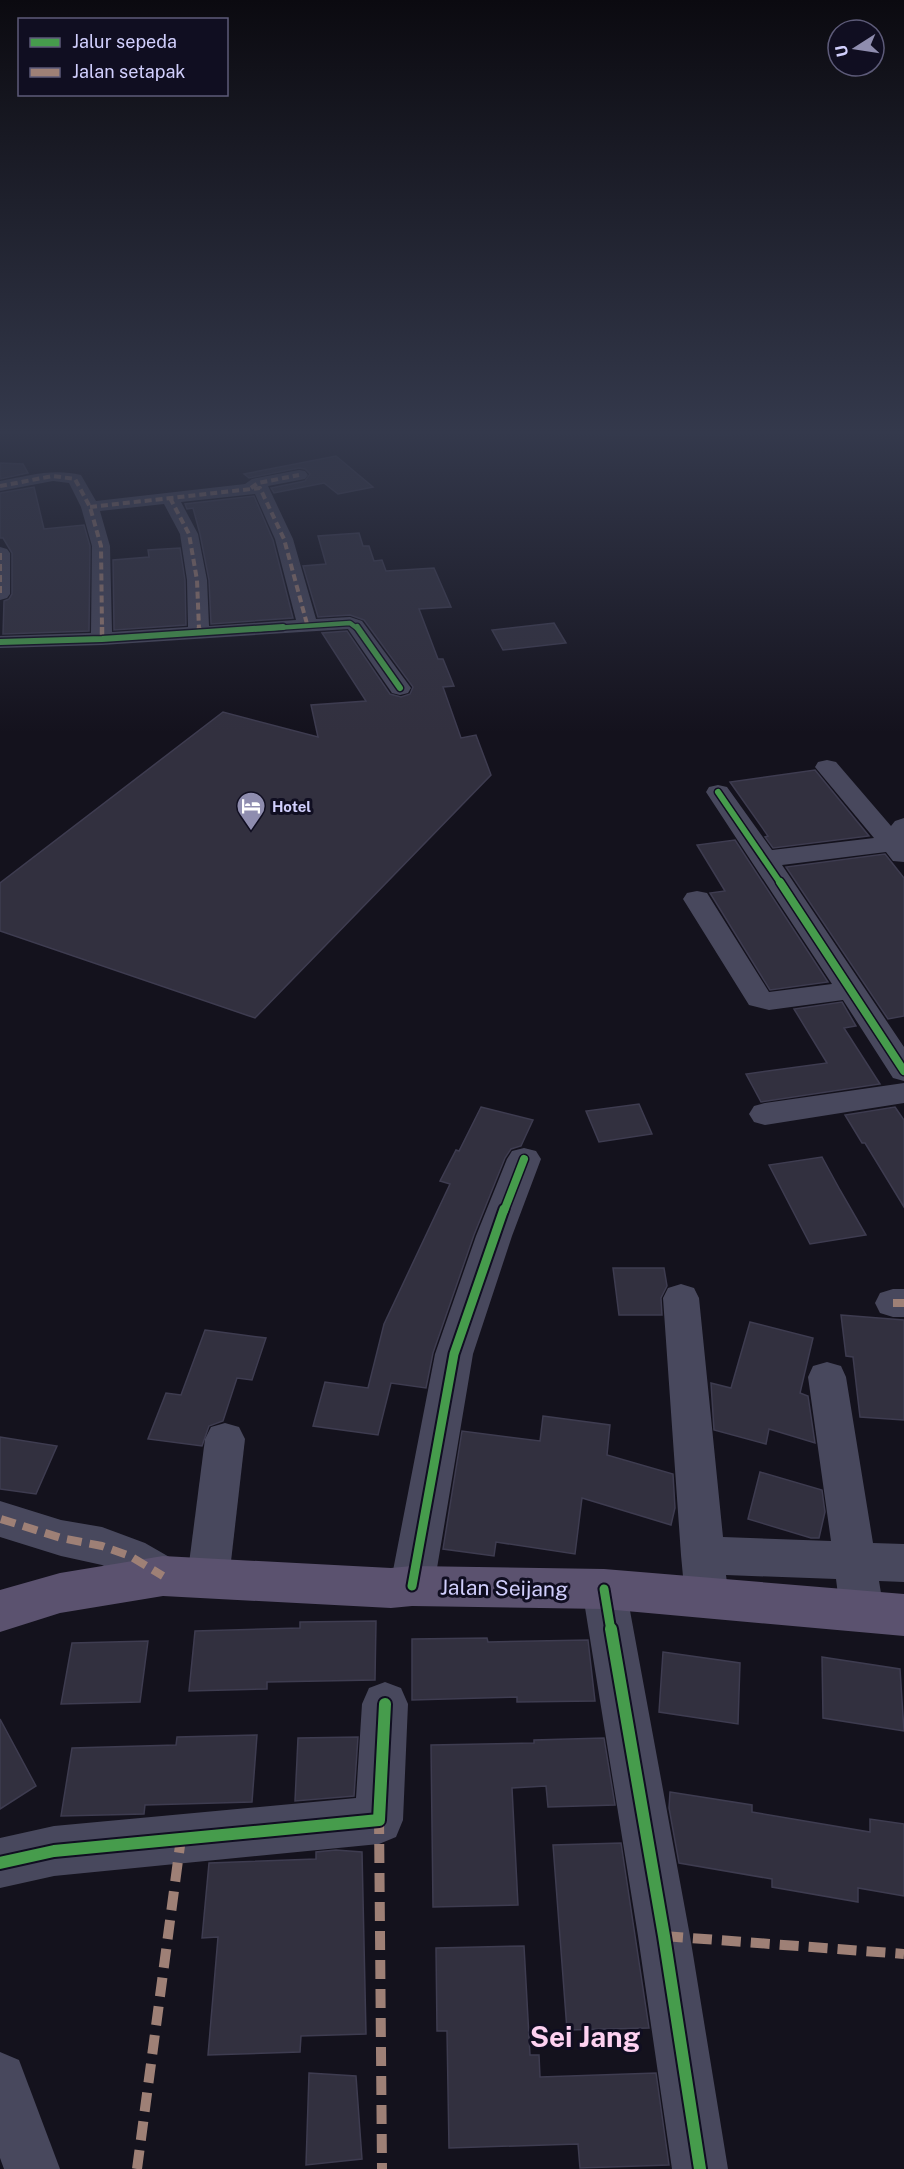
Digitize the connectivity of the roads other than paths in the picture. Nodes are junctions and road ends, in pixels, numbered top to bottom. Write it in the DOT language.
graph roads {
  1 [pos="97,530"];
  2 [pos="187,530"];
  3 [pos="280,530"];
  4 [pos="0,553"];
  5 [pos="0,594"];
  6 [pos="307,624"];
  7 [pos="199,633"];
  8 [pos="102,639"];
  9 [pos="0,642"];
  10 [pos="400,688"];
  11 [pos="827,767"];
  12 [pos="718,792"];
  13 [pos="900,843"];
  14 [pos="765,859"];
  15 [pos="697,899"];
  16 [pos="853,990"];
  17 [pos="891,1028"];
  18 [pos="904,1071"];
  19 [pos="904,1093"];
  20 [pos="765,1114"];
  21 [pos="524,1159"];
  22 [pos="681,1298"];
  23 [pos="827,1377"];
  24 [pos="225,1439"];
  25 [pos="1,1519"];
  26 [pos="702,1555"];
  27 [pos="854,1560"];
  28 [pos="904,1563"];
  29 [pos="163,1576"];
  30 [pos="208,1579"];
  31 [pos="412,1586"];
  32 [pos="604,1589"];
  33 [pos="707,1598"];
  34 [pos="0,1611"];
  35 [pos="883,1613"];
  36 [pos="385,1704"];
  37 [pos="0,1863"];
  38 [pos="0,2079"];
  39 [pos="32,2169"];
  40 [pos="700,2169"];
  1 -- 8 [label="street"];
  2 -- 7 [label="street"];
  3 -- 6 [label="street"];
  4 -- 5 [label="street"];
  6 -- 7 [label="street"];
  6 -- 10 [label="street"];
  7 -- 8 [label="street"];
  8 -- 9 [label="street"];
  11 -- 13 [label="street"];
  12 -- 14 [label="street"];
  13 -- 14 [label="street"];
  14 -- 16 [label="street"];
  15 -- 16 [label="street"];
  16 -- 17 [label="street"];
  17 -- 18 [label="street"];
  19 -- 20 [label="street"];
  21 -- 31 [label="street"];
  22 -- 26 [label="street"];
  23 -- 27 [label="street"];
  24 -- 30 [label="street"];
  25 -- 29 [label="street"];
  26 -- 27 [label="street"];
  26 -- 33 [label="street"];
  27 -- 28 [label="street"];
  27 -- 35 [label="street"];
  29 -- 30 [label="main road, Jalan Seijang"];
  29 -- 34 [label="main road, Jalan Seijang"];
  30 -- 31 [label="main road, Jalan Seijang"];
  31 -- 32 [label="main road, Jalan Seijang"];
  32 -- 33 [label="main road, Jalan Seijang"];
  32 -- 40 [label="street"];
  33 -- 35 [label="main road, Jalan Seijang"];
  36 -- 37 [label="street"];
  38 -- 39 [label="street"];
}
